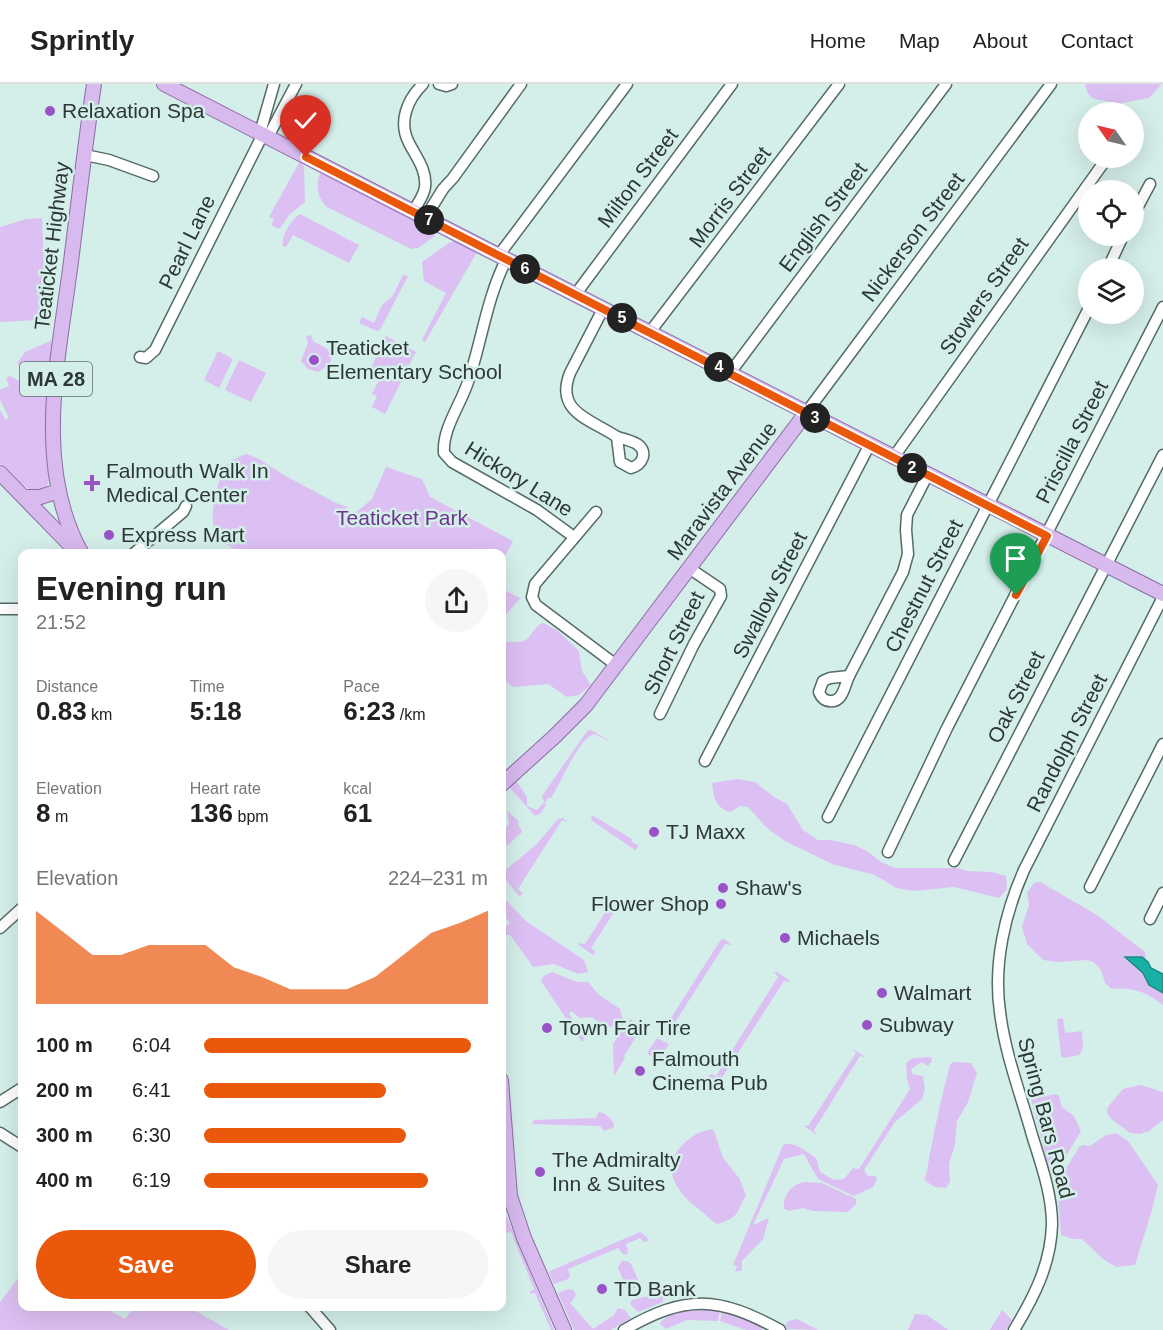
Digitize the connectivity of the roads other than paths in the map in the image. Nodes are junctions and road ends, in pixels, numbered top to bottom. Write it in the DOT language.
graph roads {
  1 [pos="94,84"];
  2 [pos="164,84"];
  3 [pos="274,84"];
  4 [pos="296,84"];
  5 [pos="423,84"];
  6 [pos="439,84"];
  7 [pos="452,84"];
  8 [pos="521,84"];
  9 [pos="627,84"];
  10 [pos="732,84"];
  11 [pos="839,84"];
  12 [pos="946,84"];
  13 [pos="1052,84"];
  14 [pos="264,135"];
  15 [pos="85,155"];
  16 [pos="1100,168"];
  17 [pos="153,176"];
  18 [pos="1150,184"];
  19 [pos="1144,195"];
  20 [pos="419,215"];
  21 [pos="502,257"];
  22 [pos="575,294"];
  23 [pos="1163,307"];
  24 [pos="603,309"];
  25 [pos="1081,324"];
  26 [pos="650,332"];
  27 [pos="140,357"];
  28 [pos="730,373"];
  29 [pos="806,413"];
  30 [pos="617,437"];
  31 [pos="869,446"];
  32 [pos="1163,455"];
  33 [pos="893,458"];
  34 [pos="0,473"];
  35 [pos="927,476"];
  36 [pos="59,491"];
  37 [pos="25,497"];
  38 [pos="63,505"];
  39 [pos="186,506"];
  40 [pos="987,506"];
  41 [pos="37,511"];
  42 [pos="596,512"];
  43 [pos="1047,536"];
  44 [pos="574,537"];
  45 [pos="76,549"];
  46 [pos="79,549"];
  47 [pos="139,549"];
  48 [pos="1105,565"];
  49 [pos="689,568"];
  50 [pos="1163,595"];
  51 [pos="0,609"];
  52 [pos="18,609"];
  53 [pos="616,665"];
  54 [pos="849,676"];
  55 [pos="660,714"];
  56 [pos="1163,744"];
  57 [pos="705,761"];
  58 [pos="506,780"];
  59 [pos="828,817"];
  60 [pos="888,852"];
  61 [pos="954,861"];
  62 [pos="1089,887"];
  63 [pos="1163,893"];
  64 [pos="1009,909"];
  65 [pos="18,912"];
  66 [pos="1150,919"];
  67 [pos="0,928"];
  68 [pos="18,1091"];
  69 [pos="0,1102"];
  70 [pos="0,1133"];
  71 [pos="18,1144"];
  72 [pos="506,1144"];
  73 [pos="313,1311"];
  74 [pos="637,1327"];
  75 [pos="330,1330"];
  76 [pos="564,1330"];
  77 [pos="624,1330"];
  78 [pos="780,1330"];
  79 [pos="1014,1330"];
  1 -- 15 [label="main road, Teaticket Highway / MA 28"];
  2 -- 14 [label="main road"];
  3 -- 14 [label="street"];
  4 -- 14 [label="street"];
  5 -- 20 [label="street"];
  6 -- 7 [label="street"];
  8 -- 20 [label="street"];
  9 -- 21 [label="street"];
  10 -- 22 [label="street, Milton Street"];
  11 -- 26 [label="street, Morris Street"];
  12 -- 28 [label="street, English Street"];
  13 -- 29 [label="street, Nickerson Street"];
  14 -- 20 [label="main road"];
  14 -- 27 [label="street, Pearl Lane"];
  15 -- 17 [label="street"];
  15 -- 36 [label="main road, Teaticket Highway / MA 28"];
  16 -- 33 [label="street, Stowers Street"];
  18 -- 19 [label="street"];
  20 -- 21 [label="main road"];
  21 -- 22 [label="main road"];
  21 -- 44 [label="street, Hickory Lane"];
  22 -- 24 [label="main road"];
  23 -- 43 [label="street, Priscilla Street"];
  24 -- 26 [label="main road"];
  24 -- 30 [label="street"];
  25 -- 40 [label="street, Chestnut Street"];
  26 -- 28 [label="main road"];
  28 -- 29 [label="main road"];
  29 -- 31 [label="main road, Maravista Avenue"];
  29 -- 49 [label="main road, Maravista Avenue"];
  31 -- 33 [label="main road, Maravista Avenue"];
  31 -- 57 [label="street, Swallow Street"];
  32 -- 48 [label="street, Oak Street"];
  33 -- 35 [label="main road, Maravista Avenue"];
  34 -- 37 [label="main road"];
  35 -- 40 [label="main road, Maravista Avenue"];
  35 -- 54 [label="street"];
  36 -- 37 [label="main road"];
  36 -- 38 [label="main road, Teaticket Highway / MA 28"];
  37 -- 41 [label="main road"];
  38 -- 41 [label="main road"];
  38 -- 46 [label="main road, Teaticket Highway / MA 28"];
  39 -- 47 [label="street"];
  40 -- 43 [label="main road, Maravista Avenue"];
  40 -- 59 [label="street, Chestnut Street"];
  41 -- 45 [label="main road"];
  42 -- 44 [label="street"];
  43 -- 48 [label="main road, Maravista Avenue"];
  43 -- 60 [label="street, Priscilla Street"];
  44 -- 53 [label="street"];
  48 -- 50 [label="main road, Maravista Avenue"];
  48 -- 61 [label="street, Oak Street"];
  49 -- 53 [label="main road, Maravista Avenue"];
  49 -- 55 [label="street, Short Street"];
  50 -- 64 [label="street, Randolph Street"];
  51 -- 52 [label="street"];
  53 -- 58 [label="main road, Maravista Avenue"];
  56 -- 62 [label="street"];
  63 -- 66 [label="street"];
  64 -- 79 [label="street, Spring Bars Road"];
  65 -- 67 [label="street"];
  68 -- 69 [label="street"];
  70 -- 71 [label="street"];
  72 -- 76 [label="main road"];
  73 -- 75 [label="street"];
  74 -- 77 [label="street"];
  74 -- 78 [label="street"];
}
